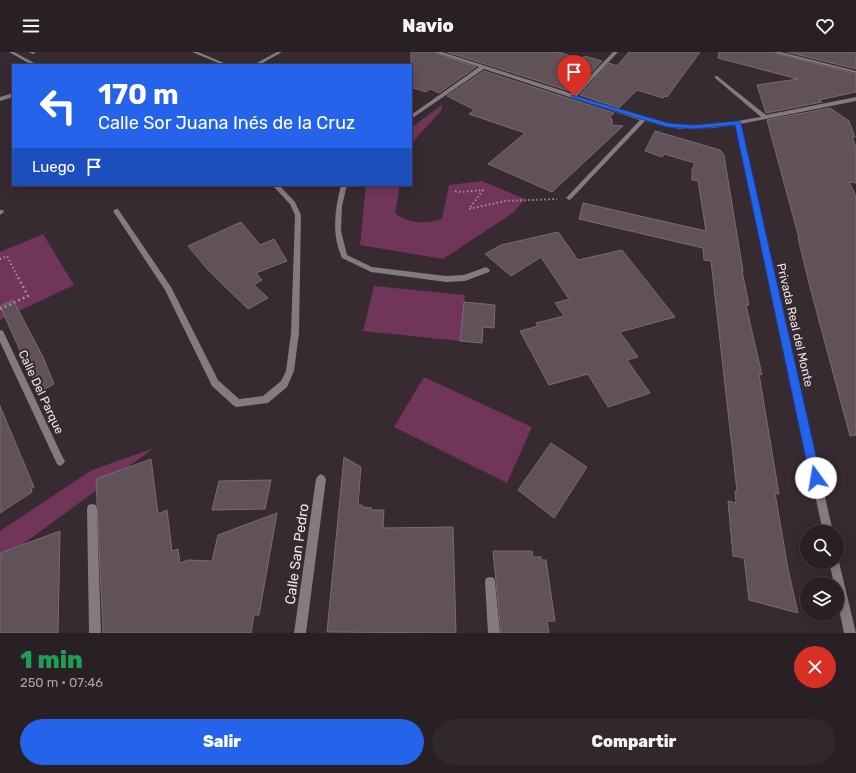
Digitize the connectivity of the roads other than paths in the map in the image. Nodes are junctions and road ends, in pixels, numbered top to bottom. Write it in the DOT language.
graph roads {
  1 [pos="11,52"];
  2 [pos="194,52"];
  3 [pos="280,52"];
  4 [pos="437,52"];
  5 [pos="616,52"];
  6 [pos="774,52"];
  7 [pos="34,64"];
  8 [pos="224,64"];
  9 [pos="257,64"];
  10 [pos="483,67"];
  11 [pos="856,72"];
  12 [pos="717,77"];
  13 [pos="12,95"];
  14 [pos="574,96"];
  15 [pos="0,99"];
  16 [pos="856,99"];
  17 [pos="412,116"];
  18 [pos="766,117"];
  19 [pos="644,119"];
  20 [pos="738,123"];
  21 [pos="276,186"];
  22 [pos="344,186"];
  23 [pos="569,198"];
  24 [pos="116,211"];
  25 [pos="486,270"];
  26 [pos="0,333"];
  27 [pos="60,461"];
  28 [pos="321,479"];
  29 [pos="92,509"];
  30 [pos="826,525"];
  31 [pos="836,569"];
  32 [pos="490,582"];
  33 [pos="95,633"];
  34 [pos="300,633"];
  35 [pos="494,633"];
  36 [pos="850,633"];
  1 -- 7 [label="street"];
  2 -- 8 [label="street"];
  3 -- 9 [label="street"];
  4 -- 10 [label="street"];
  5 -- 14 [label="street"];
  6 -- 11 [label="street"];
  10 -- 14 [label="street"];
  10 -- 17 [label="street"];
  12 -- 18 [label="street"];
  13 -- 15 [label="street"];
  14 -- 19 [label="street"];
  16 -- 18 [label="street"];
  18 -- 20 [label="street"];
  19 -- 20 [label="street"];
  19 -- 23 [label="street"];
  20 -- 30 [label="street, Privada Real del Monte"];
  21 -- 24 [label="street"];
  22 -- 25 [label="street"];
  26 -- 27 [label="street, Calle Del Parque"];
  28 -- 34 [label="street, Calle San Pedro"];
  29 -- 33 [label="street"];
  31 -- 36 [label="street"];
  32 -- 35 [label="street"];
}
